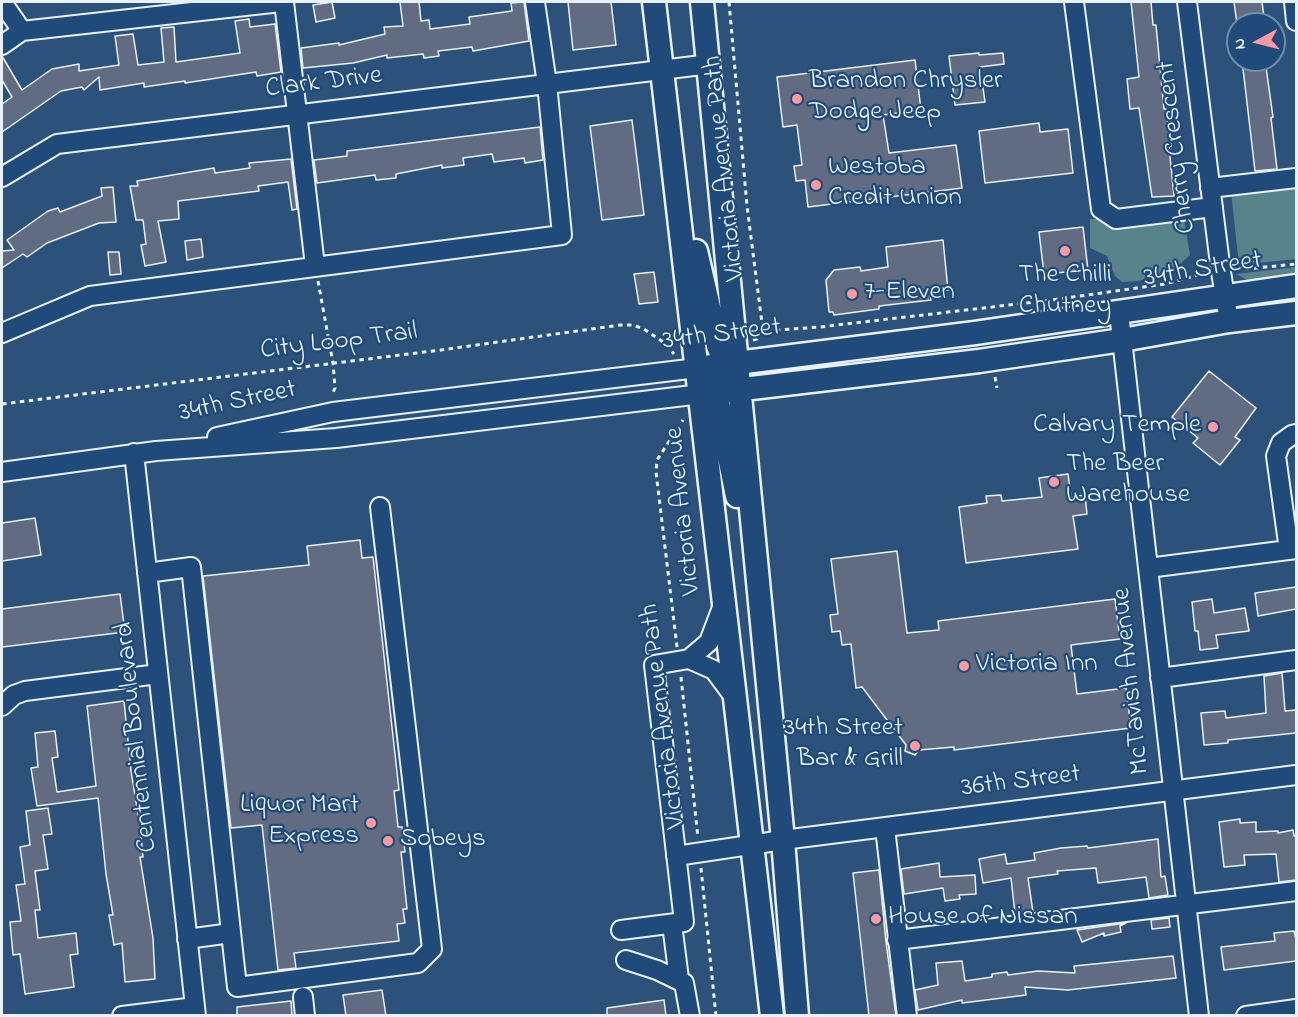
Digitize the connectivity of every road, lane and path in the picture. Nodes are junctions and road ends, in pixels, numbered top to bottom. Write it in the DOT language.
graph roads {
  1 [pos="2,2"];
  2 [pos="283,2"];
  3 [pos="535,2"];
  4 [pos="654,2"];
  5 [pos="702,2"];
  6 [pos="729,2"];
  7 [pos="1074,2"];
  8 [pos="1188,2"];
  9 [pos="1294,2"];
  10 [pos="1296,21"];
  11 [pos="22,31"];
  12 [pos="2,45"];
  13 [pos="710,64"];
  14 [pos="662,70"];
  15 [pos="547,84"];
  16 [pos="297,115"];
  17 [pos="670,138"];
  18 [pos="2,177"];
  19 [pos="1296,178"];
  20 [pos="1211,198"];
  21 [pos="1296,264"];
  22 [pos="315,266"];
  23 [pos="1235,270"];
  24 [pos="1199,274"];
  25 [pos="1296,286"];
  26 [pos="1226,295"];
  27 [pos="1119,313"];
  28 [pos="1296,313"];
  29 [pos="1229,321"];
  30 [pos="763,331"];
  31 [pos="2,333"];
  32 [pos="975,333"];
  33 [pos="757,339"];
  34 [pos="1122,340"];
  35 [pos="674,351"];
  36 [pos="979,361"];
  37 [pos="333,363"];
  38 [pos="730,364"];
  39 [pos="698,368"];
  40 [pos="995,377"];
  41 [pos="997,388"];
  42 [pos="740,391"];
  43 [pos="708,394"];
  44 [pos="2,404"];
  45 [pos="367,408"];
  46 [pos="333,412"];
  47 [pos="684,419"];
  48 [pos="370,434"];
  49 [pos="1296,434"];
  50 [pos="156,451"];
  51 [pos="134,453"];
  52 [pos="2,472"];
  53 [pos="380,507"];
  54 [pos="1293,550"];
  55 [pos="1148,568"];
  56 [pos="147,573"];
  57 [pos="723,605"];
  58 [pos="760,606"];
  59 [pos="683,660"];
  60 [pos="1296,660"];
  61 [pos="158,674"];
  62 [pos="1160,678"];
  63 [pos="734,697"];
  64 [pos="2,706"];
  65 [pos="1296,775"];
  66 [pos="1173,791"];
  67 [pos="885,828"];
  68 [pos="783,840"];
  69 [pos="752,844"];
  70 [pos="700,851"];
  71 [pos="676,856"];
  72 [pos="1296,891"];
  73 [pos="1186,905"];
  74 [pos="672,924"];
  75 [pos="621,930"];
  76 [pos="231,933"];
  77 [pos="187,939"];
  78 [pos="897,939"];
  79 [pos="764,955"];
  80 [pos="626,960"];
  81 [pos="679,979"];
  82 [pos="303,997"];
  83 [pos="1296,1009"];
  84 [pos="195,1011"];
  85 [pos="122,1016"];
  86 [pos="305,1016"];
  87 [pos="690,1016"];
  88 [pos="716,1016"];
  89 [pos="764,1016"];
  90 [pos="772,1016"];
  91 [pos="797,1016"];
  92 [pos="908,1016"];
  93 [pos="1199,1016"];
  94 [pos="1246,1016"];
  1 -- 11 [label="street"];
  2 -- 11 [label="street"];
  2 -- 16 [label="street"];
  3 -- 15 [label="street"];
  4 -- 14 [label="main road, Victoria Avenue"];
  5 -- 13 [label="main road"];
  6 -- 30 [label="path, Victoria Avenue Path"];
  7 -- 20 [label="street"];
  8 -- 20 [label="street, Cherry Crescent"];
  9 -- 10 [label="street"];
  11 -- 12 [label="street"];
  13 -- 14 [label="street, Clark Drive"];
  13 -- 38 [label="main road"];
  14 -- 15 [label="street, Clark Drive"];
  14 -- 17 [label="main road, Victoria Avenue"];
  15 -- 16 [label="street, Clark Drive"];
  15 -- 22 [label="street"];
  16 -- 18 [label="street, Clark Drive"];
  16 -- 22 [label="street"];
  17 -- 38 [label="main road"];
  17 -- 39 [label="main road, Victoria Avenue"];
  19 -- 20 [label="street"];
  20 -- 26 [label="street, Cherry Crescent"];
  21 -- 23 [label="path"];
  22 -- 31 [label="street"];
  22 -- 37 [label="path"];
  24 -- 30 [label="path"];
  25 -- 26 [label="main road, 34th Street"];
  26 -- 27 [label="main road, 34th Street"];
  26 -- 29 [label="street, Cherry Crescent"];
  27 -- 32 [label="main road, 34th Street"];
  27 -- 34 [label="street, McTavish Avenue"];
  28 -- 29 [label="main road, 34th Street"];
  29 -- 34 [label="main road, 34th Street"];
  30 -- 33 [label="path"];
  32 -- 36 [label="main road"];
  32 -- 38 [label="main road, 34th Street"];
  34 -- 36 [label="main road, 34th Street"];
  34 -- 55 [label="street, McTavish Avenue"];
  35 -- 37 [label="path, City Loop Trail"];
  36 -- 42 [label="main road, 34th Street"];
  37 -- 44 [label="path, City Loop Trail"];
  37 -- 46 [label="path"];
  38 -- 39 [label="main road, 34th Street"];
  38 -- 42 [label="main road"];
  39 -- 43 [label="main road, Victoria Avenue"];
  39 -- 45 [label="street, 34th Street"];
  40 -- 41 [label="path"];
  42 -- 43 [label="main road, 34th Street"];
  42 -- 58 [label="main road"];
  43 -- 48 [label="street, 34th Street"];
  43 -- 57 [label="main road, Victoria Avenue"];
  43 -- 58 [label="main road"];
  45 -- 46 [label="street, 34th Street"];
  45 -- 48 [label="street"];
  46 -- 50 [label="street, 34th Street"];
  47 -- 59 [label="path, Victoria Avenue Path"];
  48 -- 50 [label="street, 34th Street"];
  49 -- 54 [label="street"];
  50 -- 51 [label="street, 34th Street"];
  51 -- 52 [label="street, 34th Street"];
  51 -- 56 [label="street, Centennial Boulevard"];
  53 -- 76 [label="street"];
  54 -- 55 [label="street"];
  55 -- 62 [label="street, McTavish Avenue"];
  56 -- 61 [label="street, Centennial Boulevard"];
  56 -- 76 [label="street"];
  57 -- 59 [label="street"];
  57 -- 63 [label="main road, Victoria Avenue"];
  58 -- 68 [label="main road"];
  59 -- 63 [label="street"];
  59 -- 70 [label="path, Victoria Avenue Path"];
  59 -- 71 [label="street"];
  60 -- 62 [label="street"];
  61 -- 64 [label="street"];
  61 -- 77 [label="street, Centennial Boulevard"];
  62 -- 66 [label="street, McTavish Avenue"];
  63 -- 69 [label="main road, Victoria Avenue"];
  65 -- 66 [label="street, 36th Street"];
  66 -- 67 [label="street, 36th Street"];
  66 -- 73 [label="street, McTavish Avenue"];
  67 -- 68 [label="street, 36th Street"];
  67 -- 78 [label="street"];
  68 -- 69 [label="street, 36th Street"];
  68 -- 91 [label="main road"];
  69 -- 70 [label="street, 36th Street"];
  69 -- 79 [label="main road, Victoria Avenue"];
  70 -- 71 [label="street, 36th Street"];
  70 -- 88 [label="path, Victoria Avenue Path"];
  71 -- 74 [label="street"];
  72 -- 73 [label="street"];
  73 -- 78 [label="street"];
  73 -- 93 [label="street, McTavish Avenue"];
  74 -- 75 [label="street"];
  74 -- 81 [label="street"];
  76 -- 77 [label="street"];
  77 -- 84 [label="street, Centennial Boulevard"];
  78 -- 92 [label="street"];
  79 -- 89 [label="street"];
  79 -- 90 [label="main road, Victoria Avenue"];
  80 -- 81 [label="street"];
  81 -- 87 [label="street"];
  82 -- 86 [label="street"];
  83 -- 94 [label="street"];
  84 -- 85 [label="street"];
}
